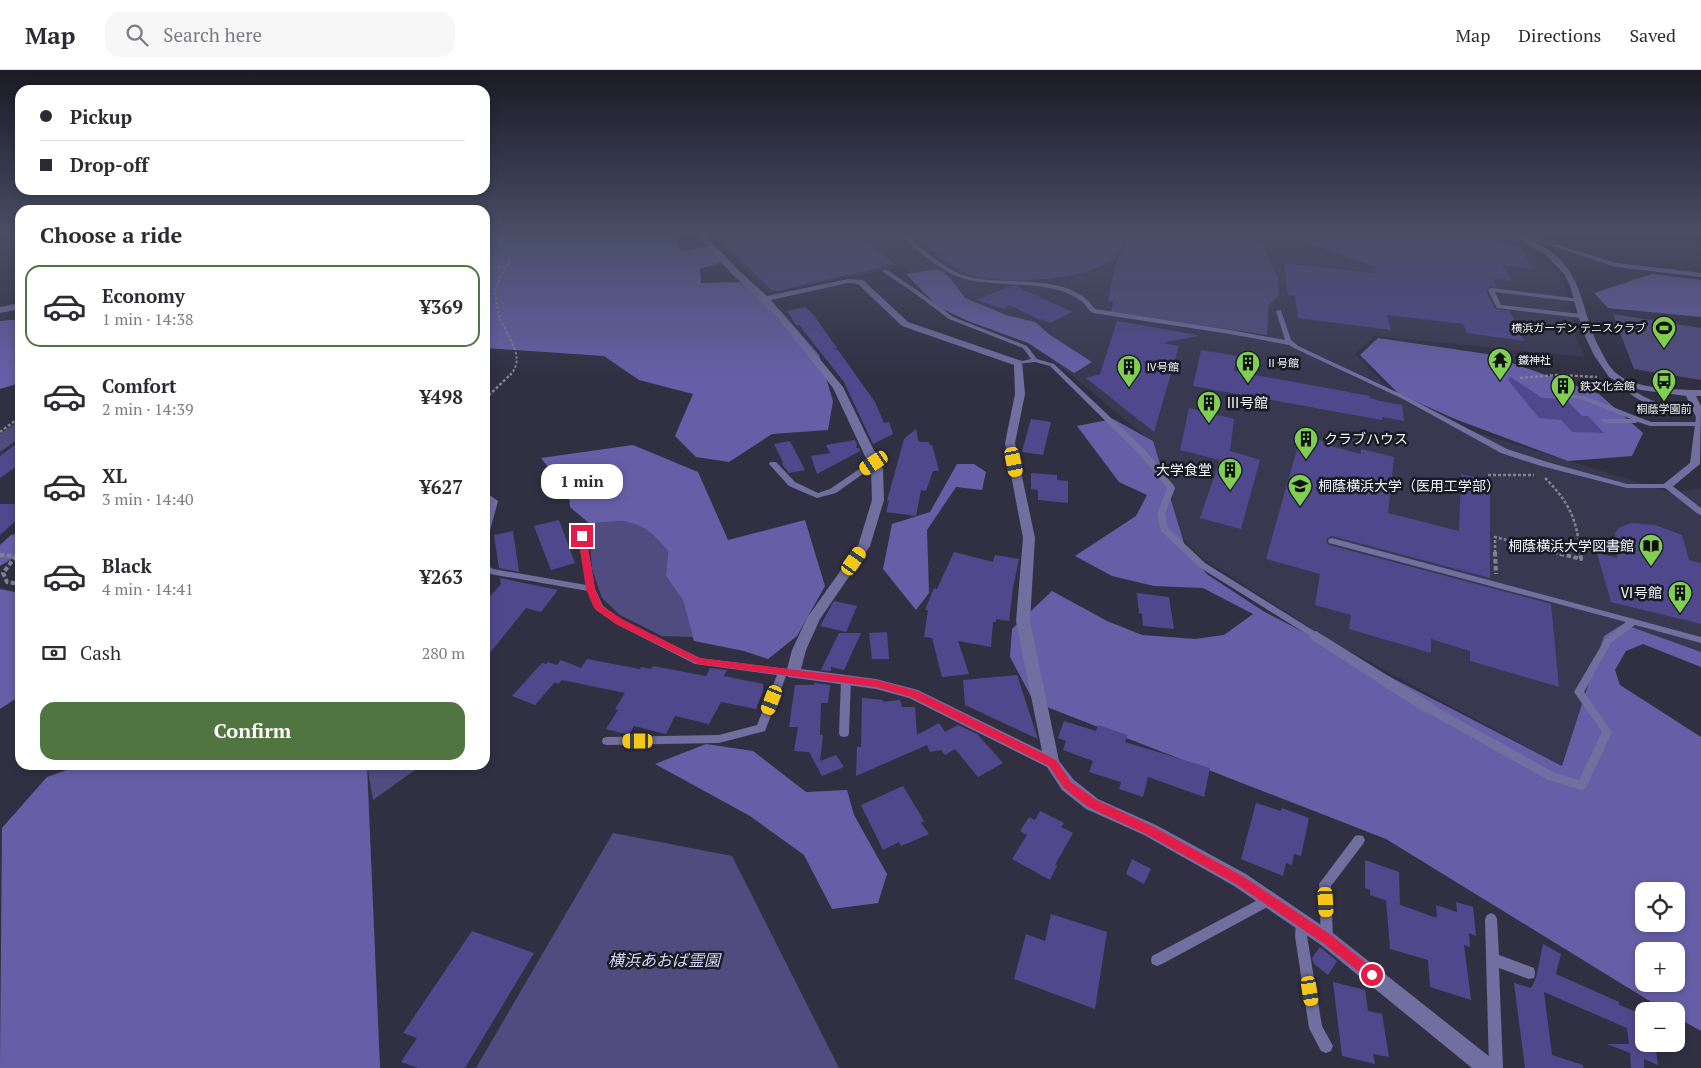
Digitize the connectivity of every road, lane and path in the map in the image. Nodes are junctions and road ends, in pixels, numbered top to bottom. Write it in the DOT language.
graph roads {
  1 [pos="499,282"];
  2 [pos="746,282"];
  3 [pos="845,282"];
  4 [pos="855,282"];
  5 [pos="901,282"];
  6 [pos="991,282"];
  7 [pos="1572,282"];
  8 [pos="766,299"];
  9 [pos="1578,300"];
  10 [pos="15,307"];
  11 [pos="0,310"];
  12 [pos="1279,311"];
  13 [pos="1581,316"];
  14 [pos="1290,343"];
  15 [pos="1035,360"];
  16 [pos="1019,363"];
  17 [pos="1520,378"];
  18 [pos="1619,380"];
  19 [pos="1701,393"];
  20 [pos="490,394"];
  21 [pos="1690,394"];
  22 [pos="1565,395"];
  23 [pos="1700,417"];
  24 [pos="15,421"];
  25 [pos="1640,421"];
  26 [pos="1605,422"];
  27 [pos="0,432"];
  28 [pos="1525,458"];
  29 [pos="874,463"];
  30 [pos="773,464"];
  31 [pos="1667,486"];
  32 [pos="490,498"];
  33 [pos="1701,512"];
  34 [pos="490,516"];
  35 [pos="582,536"];
  36 [pos="1332,541"];
  37 [pos="0,555"];
  38 [pos="15,556"];
  39 [pos="15,557"];
  40 [pos="490,571"];
  41 [pos="15,583"];
  42 [pos="1497,584"];
  43 [pos="591,589"];
  44 [pos="1634,621"];
  45 [pos="1316,636"];
  46 [pos="1701,640"];
  47 [pos="788,673"];
  48 [pos="846,680"];
  49 [pos="1427,706"];
  50 [pos="844,733"];
  51 [pos="607,741"];
  52 [pos="1052,763"];
  53 [pos="1359,840"];
  54 [pos="1269,900"];
  55 [pos="1491,919"];
  56 [pos="1302,922"];
  57 [pos="1327,939"];
  58 [pos="1492,959"];
  59 [pos="1156,960"];
  60 [pos="1529,973"];
  61 [pos="1326,1046"];
  62 [pos="1488,1068"];
  63 [pos="1496,1068"];
  1 -- 20 [label="path"];
  2 -- 8 [label="street"];
  3 -- 8 [label="street"];
  4 -- 16 [label="street"];
  5 -- 15 [label="lane"];
  6 -- 14 [label="lane"];
  7 -- 9 [label="street"];
  8 -- 29 [label="street"];
  9 -- 13 [label="street"];
  9 -- 13 [label="lane"];
  10 -- 11 [label="street"];
  12 -- 14 [label="lane"];
  13 -- 18 [label="street"];
  14 -- 28 [label="lane"];
  15 -- 16 [label="lane"];
  15 -- 45 [label="lane"];
  16 -- 52 [label="street"];
  17 -- 18 [label="path"];
  18 -- 21 [label="street"];
  18 -- 23 [label="lane"];
  19 -- 21 [label="street"];
  21 -- 23 [label="street"];
  22 -- 25 [label="lane"];
  23 -- 25 [label="lane"];
  23 -- 31 [label="street"];
  24 -- 27 [label="path"];
  25 -- 26 [label="lane"];
  28 -- 31 [label="lane"];
  28 -- 42 [label="path"];
  29 -- 30 [label="lane"];
  29 -- 47 [label="street"];
  31 -- 33 [label="lane"];
  32 -- 34 [label="lane"];
  35 -- 43 [label="lane"];
  36 -- 42 [label="lane"];
  37 -- 38 [label="path"];
  39 -- 41 [label="path"];
  40 -- 43 [label="lane"];
  42 -- 44 [label="lane"];
  43 -- 47 [label="lane"];
  44 -- 46 [label="lane"];
  44 -- 49 [label="lane"];
  45 -- 49 [label="street"];
  47 -- 48 [label="street"];
  47 -- 51 [label="lane"];
  48 -- 50 [label="lane"];
  48 -- 52 [label="street"];
  52 -- 54 [label="street"];
  53 -- 57 [label="lane"];
  54 -- 56 [label="street"];
  54 -- 59 [label="lane"];
  55 -- 58 [label="lane"];
  56 -- 57 [label="street"];
  56 -- 61 [label="lane"];
  57 -- 62 [label="street"];
  58 -- 60 [label="lane"];
  58 -- 63 [label="lane"];
}
